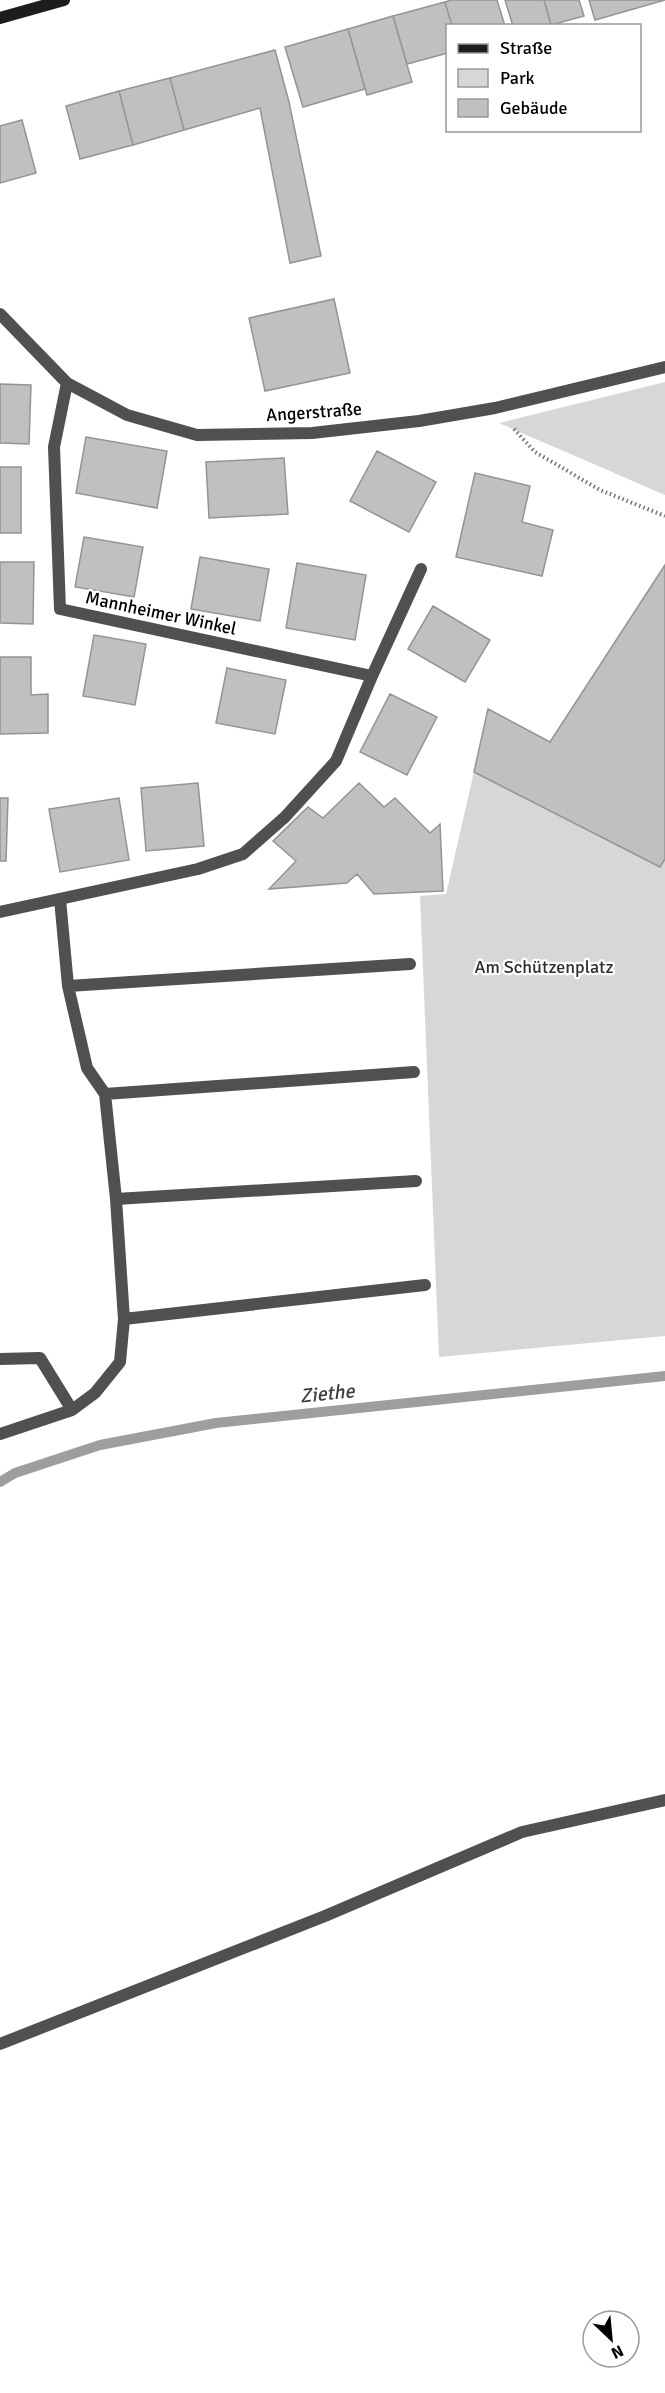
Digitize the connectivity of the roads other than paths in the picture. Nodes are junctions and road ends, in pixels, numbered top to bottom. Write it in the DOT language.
graph roads {
  1 [pos="64,0"];
  2 [pos="0,18"];
  3 [pos="0,314"];
  4 [pos="665,367"];
  5 [pos="67,382"];
  6 [pos="421,569"];
  7 [pos="372,676"];
  8 [pos="60,899"];
  9 [pos="0,912"];
  10 [pos="410,964"];
  11 [pos="68,986"];
  12 [pos="414,1072"];
  13 [pos="105,1094"];
  14 [pos="416,1181"];
  15 [pos="116,1199"];
  16 [pos="425,1285"];
  17 [pos="124,1319"];
  18 [pos="0,1359"];
  19 [pos="72,1410"];
  20 [pos="0,1434"];
  21 [pos="665,1800"];
  22 [pos="0,2044"];
  1 -- 2 [label="main road"];
  3 -- 5 [label="street, Angerstraße"];
  4 -- 5 [label="street, Angerstraße"];
  5 -- 7 [label="street, Mannheimer Winkel"];
  6 -- 7 [label="street"];
  7 -- 8 [label="street"];
  8 -- 9 [label="street"];
  8 -- 11 [label="street"];
  10 -- 11 [label="street"];
  11 -- 13 [label="street"];
  12 -- 13 [label="street"];
  13 -- 15 [label="street"];
  14 -- 15 [label="street"];
  15 -- 17 [label="street"];
  16 -- 17 [label="street"];
  17 -- 19 [label="street"];
  18 -- 19 [label="street"];
  19 -- 20 [label="street"];
  21 -- 22 [label="street"];
}
